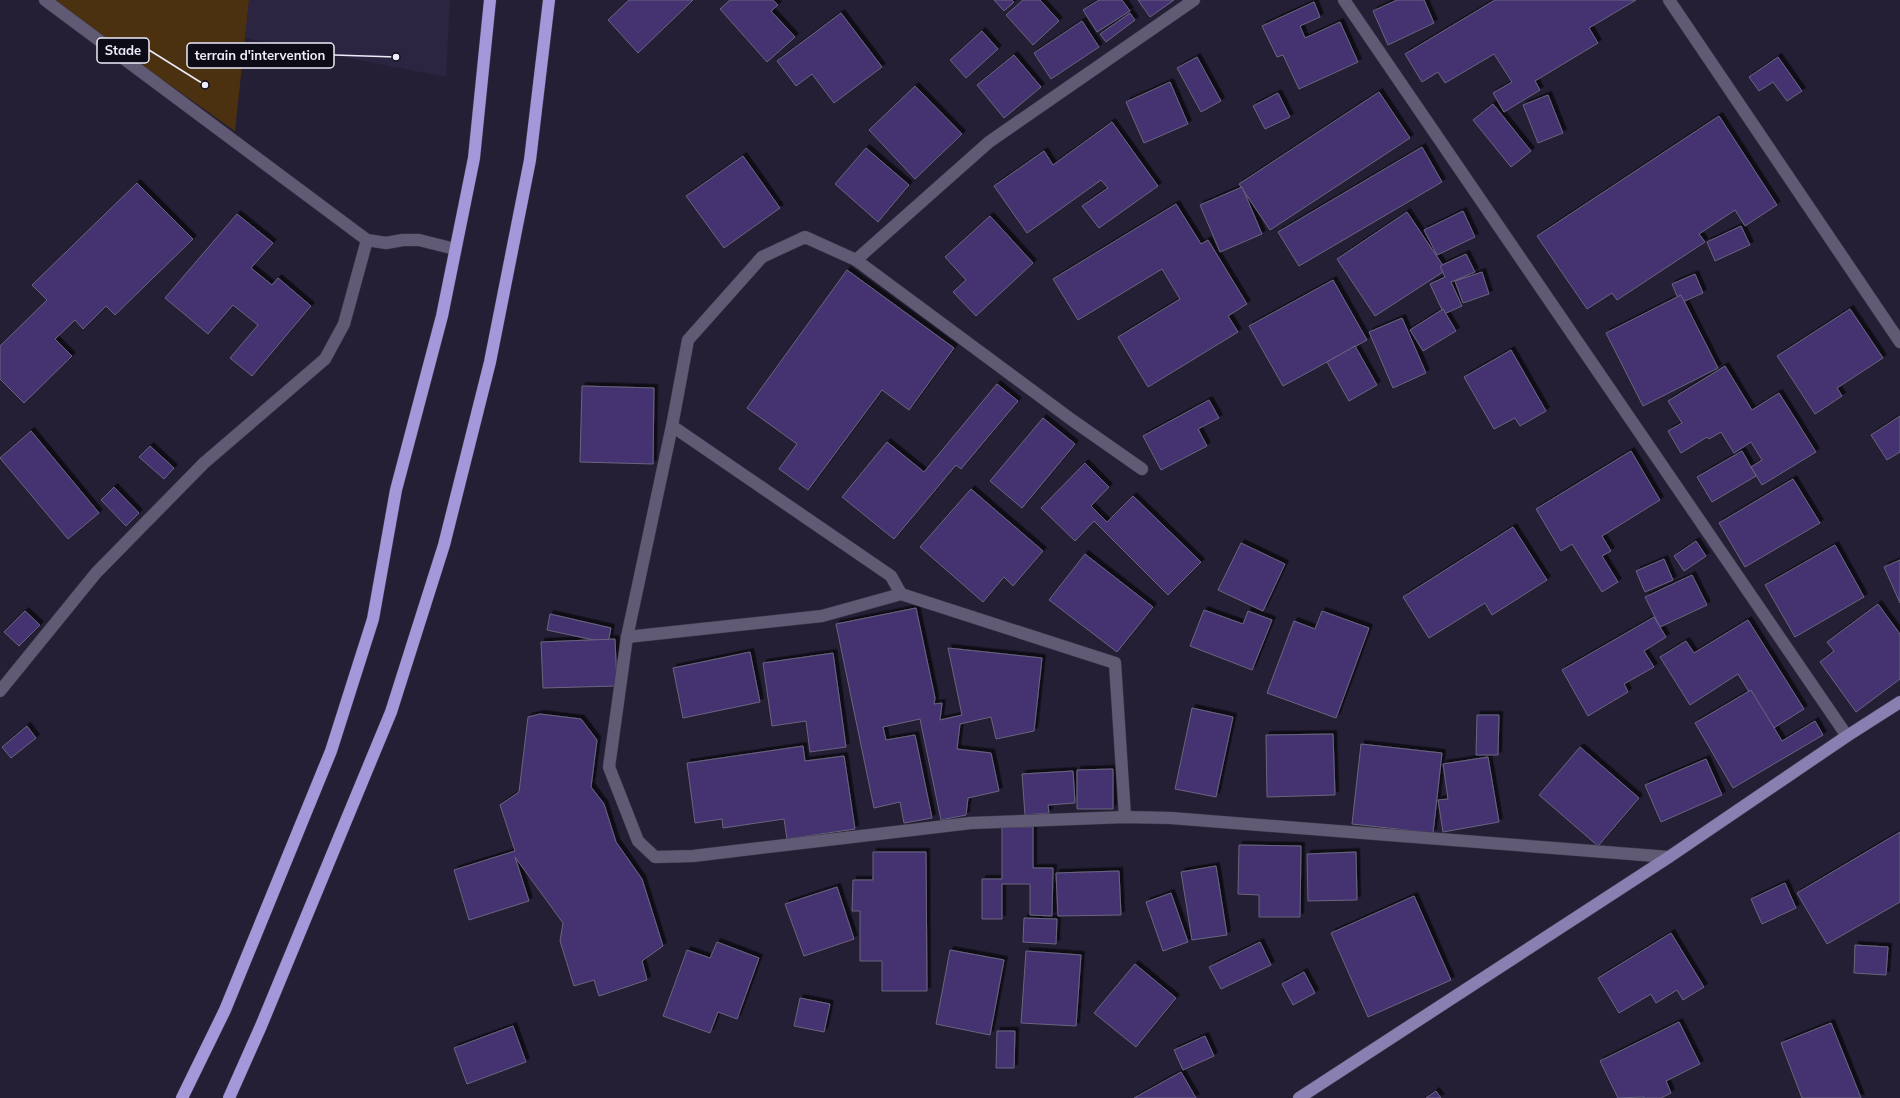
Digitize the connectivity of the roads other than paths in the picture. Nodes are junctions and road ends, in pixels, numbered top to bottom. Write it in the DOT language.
graph roads {
  1 [pos="44,0"];
  2 [pos="490,0"];
  3 [pos="1194,0"];
  4 [pos="1344,0"];
  5 [pos="1669,0"];
  6 [pos="551,2"];
  7 [pos="367,240"];
  8 [pos="455,249"];
  9 [pos="856,260"];
  10 [pos="1900,342"];
  11 [pos="672,426"];
  12 [pos="1142,469"];
  13 [pos="901,594"];
  14 [pos="627,638"];
  15 [pos="0,691"];
  16 [pos="1900,702"];
  17 [pos="1847,736"];
  18 [pos="1125,817"];
  19 [pos="1669,856"];
  20 [pos="182,1098"];
  21 [pos="229,1098"];
  22 [pos="1299,1098"];
  1 -- 7 [label="street"];
  2 -- 8 [label="highway"];
  3 -- 9 [label="street"];
  4 -- 17 [label="street"];
  5 -- 10 [label="street"];
  6 -- 21 [label="highway"];
  7 -- 8 [label="street"];
  7 -- 15 [label="street"];
  8 -- 20 [label="highway"];
  9 -- 11 [label="street"];
  9 -- 12 [label="street"];
  11 -- 13 [label="street"];
  11 -- 14 [label="street"];
  13 -- 14 [label="street"];
  13 -- 18 [label="street"];
  14 -- 18 [label="street"];
  16 -- 17 [label="main road"];
  17 -- 19 [label="main road"];
  18 -- 19 [label="street"];
  19 -- 22 [label="main road"];
}
